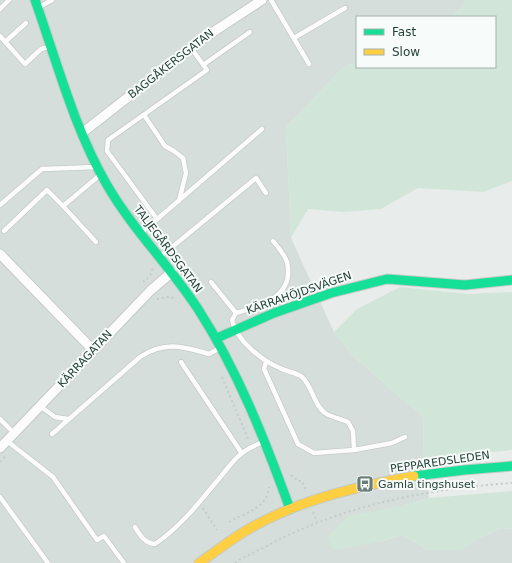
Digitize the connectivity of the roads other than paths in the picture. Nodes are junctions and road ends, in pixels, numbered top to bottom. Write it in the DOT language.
graph roads {
  1 [pos="9,0"];
  2 [pos="52,0"];
  3 [pos="262,0"];
  4 [pos="271,0"];
  5 [pos="36,4"];
  6 [pos="345,8"];
  7 [pos="0,9"];
  8 [pos="26,23"];
  9 [pos="250,32"];
  10 [pos="0,36"];
  11 [pos="294,38"];
  12 [pos="5,42"];
  13 [pos="51,46"];
  14 [pos="191,48"];
  15 [pos="203,64"];
  16 [pos="309,64"];
  17 [pos="144,115"];
  18 [pos="262,129"];
  19 [pos="82,133"];
  20 [pos="99,170"];
  21 [pos="266,192"];
  22 [pos="179,201"];
  23 [pos="0,205"];
  24 [pos="63,206"];
  25 [pos="157,219"];
  26 [pos="4,231"];
  27 [pos="141,233"];
  28 [pos="274,241"];
  29 [pos="96,242"];
  30 [pos="0,254"];
  31 [pos="160,257"];
  32 [pos="172,272"];
  33 [pos="512,280"];
  34 [pos="211,282"];
  35 [pos="236,313"];
  36 [pos="235,329"];
  37 [pos="216,338"];
  38 [pos="221,348"];
  39 [pos="93,350"];
  40 [pos="181,362"];
  41 [pos="266,362"];
  42 [pos="40,406"];
  43 [pos="0,419"];
  44 [pos="68,419"];
  45 [pos="14,433"];
  46 [pos="52,434"];
  47 [pos="405,437"];
  48 [pos="8,441"];
  49 [pos="263,442"];
  50 [pos="0,448"];
  51 [pos="354,450"];
  52 [pos="241,452"];
  53 [pos="512,466"];
  54 [pos="0,497"];
  55 [pos="290,509"];
  56 [pos="135,527"];
  57 [pos="48,563"];
  58 [pos="124,563"];
  59 [pos="199,563"];
  1 -- 7 [label="lane"];
  2 -- 5 [label="lane"];
  3 -- 14 [label="street, BAGGÅKERSGATAN"];
  4 -- 11 [label="lane"];
  5 -- 13 [label="street, TALJEGÅRDSGATAN"];
  6 -- 11 [label="lane"];
  8 -- 12 [label="lane"];
  9 -- 15 [label="lane"];
  10 -- 12 [label="lane"];
  11 -- 16 [label="lane"];
  12 -- 13 [label="lane"];
  13 -- 19 [label="street, TALJEGÅRDSGATAN"];
  14 -- 15 [label="lane"];
  14 -- 19 [label="street, BAGGÅKERSGATAN"];
  15 -- 17 [label="lane"];
  17 -- 22 [label="lane"];
  17 -- 25 [label="lane"];
  18 -- 22 [label="lane"];
  19 -- 20 [label="street, TALJEGÅRDSGATAN"];
  20 -- 23 [label="lane"];
  20 -- 24 [label="lane"];
  20 -- 27 [label="street, TALJEGÅRDSGATAN"];
  21 -- 31 [label="lane"];
  22 -- 25 [label="lane"];
  24 -- 26 [label="lane"];
  24 -- 29 [label="lane"];
  25 -- 27 [label="lane"];
  27 -- 31 [label="street, TALJEGÅRDSGATAN"];
  28 -- 35 [label="lane"];
  30 -- 39 [label="street"];
  31 -- 32 [label="street, TALJEGÅRDSGATAN"];
  32 -- 37 [label="street, TALJEGÅRDSGATAN"];
  32 -- 39 [label="street, KÄRRAGATAN"];
  33 -- 36 [label="street, KÄRRAHÖJDSVÄGEN"];
  34 -- 35 [label="lane"];
  35 -- 36 [label="lane"];
  36 -- 37 [label="street, KÄRRAHÖJDSVÄGEN"];
  36 -- 41 [label="lane"];
  37 -- 38 [label="street, TALJEGÅRDSGATAN"];
  38 -- 44 [label="lane"];
  38 -- 49 [label="street, TALJEGÅRDSGATAN"];
  39 -- 42 [label="street, KÄRRAGATAN"];
  40 -- 52 [label="lane"];
  41 -- 51 [label="lane"];
  41 -- 51 [label="lane"];
  42 -- 44 [label="lane"];
  42 -- 45 [label="street, KÄRRAGATAN"];
  43 -- 45 [label="lane"];
  44 -- 46 [label="lane"];
  45 -- 48 [label="street, KÄRRAGATAN"];
  47 -- 51 [label="lane"];
  48 -- 50 [label="street, KÄRRAGATAN"];
  48 -- 58 [label="lane"];
  49 -- 52 [label="lane"];
  49 -- 55 [label="street, TALJEGÅRDSGATAN"];
  52 -- 56 [label="lane"];
  53 -- 55 [label="street, PEPPAREDSLEDEN"];
  54 -- 57 [label="lane"];
  55 -- 59 [label="street, PEPPAREDSLEDEN"];
}
